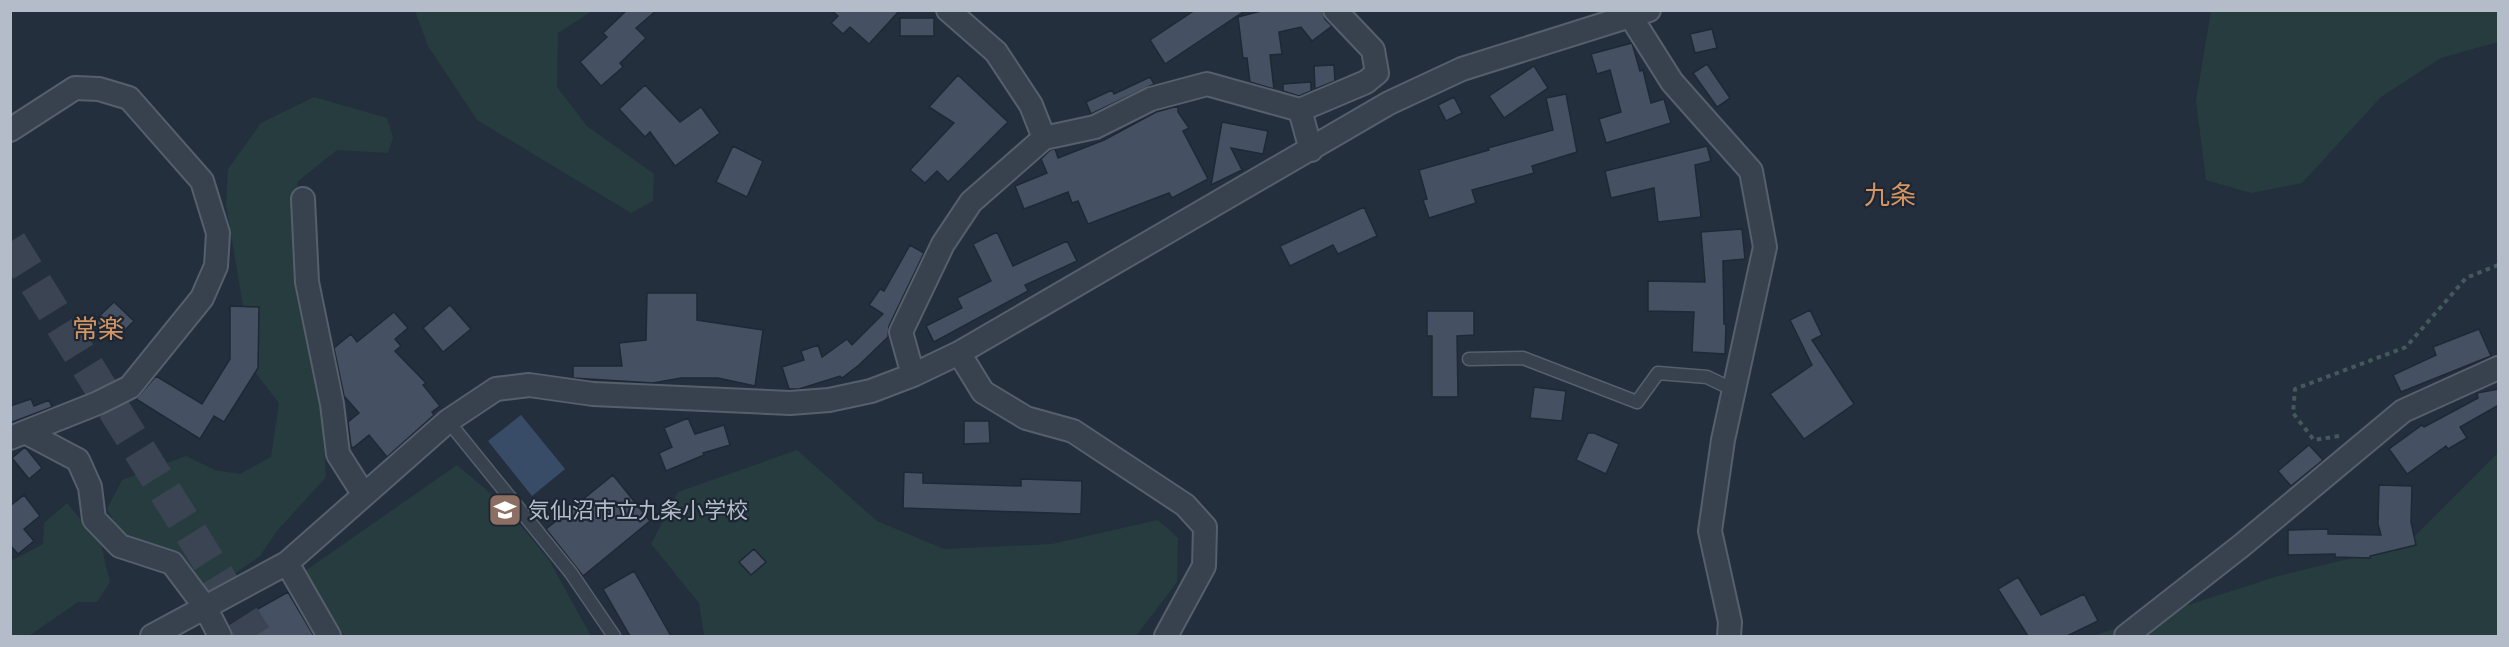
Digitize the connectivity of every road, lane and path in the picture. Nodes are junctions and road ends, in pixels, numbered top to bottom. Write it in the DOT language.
graph roads {
  1 [pos="948,10"];
  2 [pos="1335,10"];
  3 [pos="1640,14"];
  4 [pos="1300,110"];
  5 [pos="10,130"];
  6 [pos="1044,138"];
  7 [pos="1311,150"];
  8 [pos="303,199"];
  9 [pos="2499,265"];
  10 [pos="959,353"];
  11 [pos="1468,359"];
  12 [pos="2499,368"];
  13 [pos="913,375"];
  14 [pos="1734,390"];
  15 [pos="448,421"];
  16 [pos="2347,435"];
  17 [pos="19,436"];
  18 [pos="364,495"];
  19 [pos="287,563"];
  20 [pos="205,607"];
  21 [pos="160,635"];
  22 [pos="220,636"];
  23 [pos="329,636"];
  24 [pos="614,636"];
  25 [pos="1166,636"];
  26 [pos="1729,636"];
  27 [pos="2126,636"];
  1 -- 6 [label="street"];
  2 -- 4 [label="street"];
  3 -- 7 [label="street"];
  3 -- 14 [label="street"];
  4 -- 6 [label="street"];
  4 -- 7 [label="street"];
  5 -- 17 [label="street"];
  6 -- 13 [label="street"];
  7 -- 10 [label="street"];
  8 -- 18 [label="street"];
  9 -- 16 [label="path"];
  10 -- 13 [label="street"];
  10 -- 25 [label="street"];
  11 -- 14 [label="lane"];
  12 -- 27 [label="street"];
  13 -- 15 [label="street"];
  14 -- 26 [label="street"];
  15 -- 18 [label="street"];
  15 -- 24 [label="lane"];
  17 -- 20 [label="street"];
  18 -- 19 [label="street"];
  19 -- 20 [label="street"];
  19 -- 23 [label="street"];
  20 -- 21 [label="street"];
  20 -- 22 [label="street"];
}
